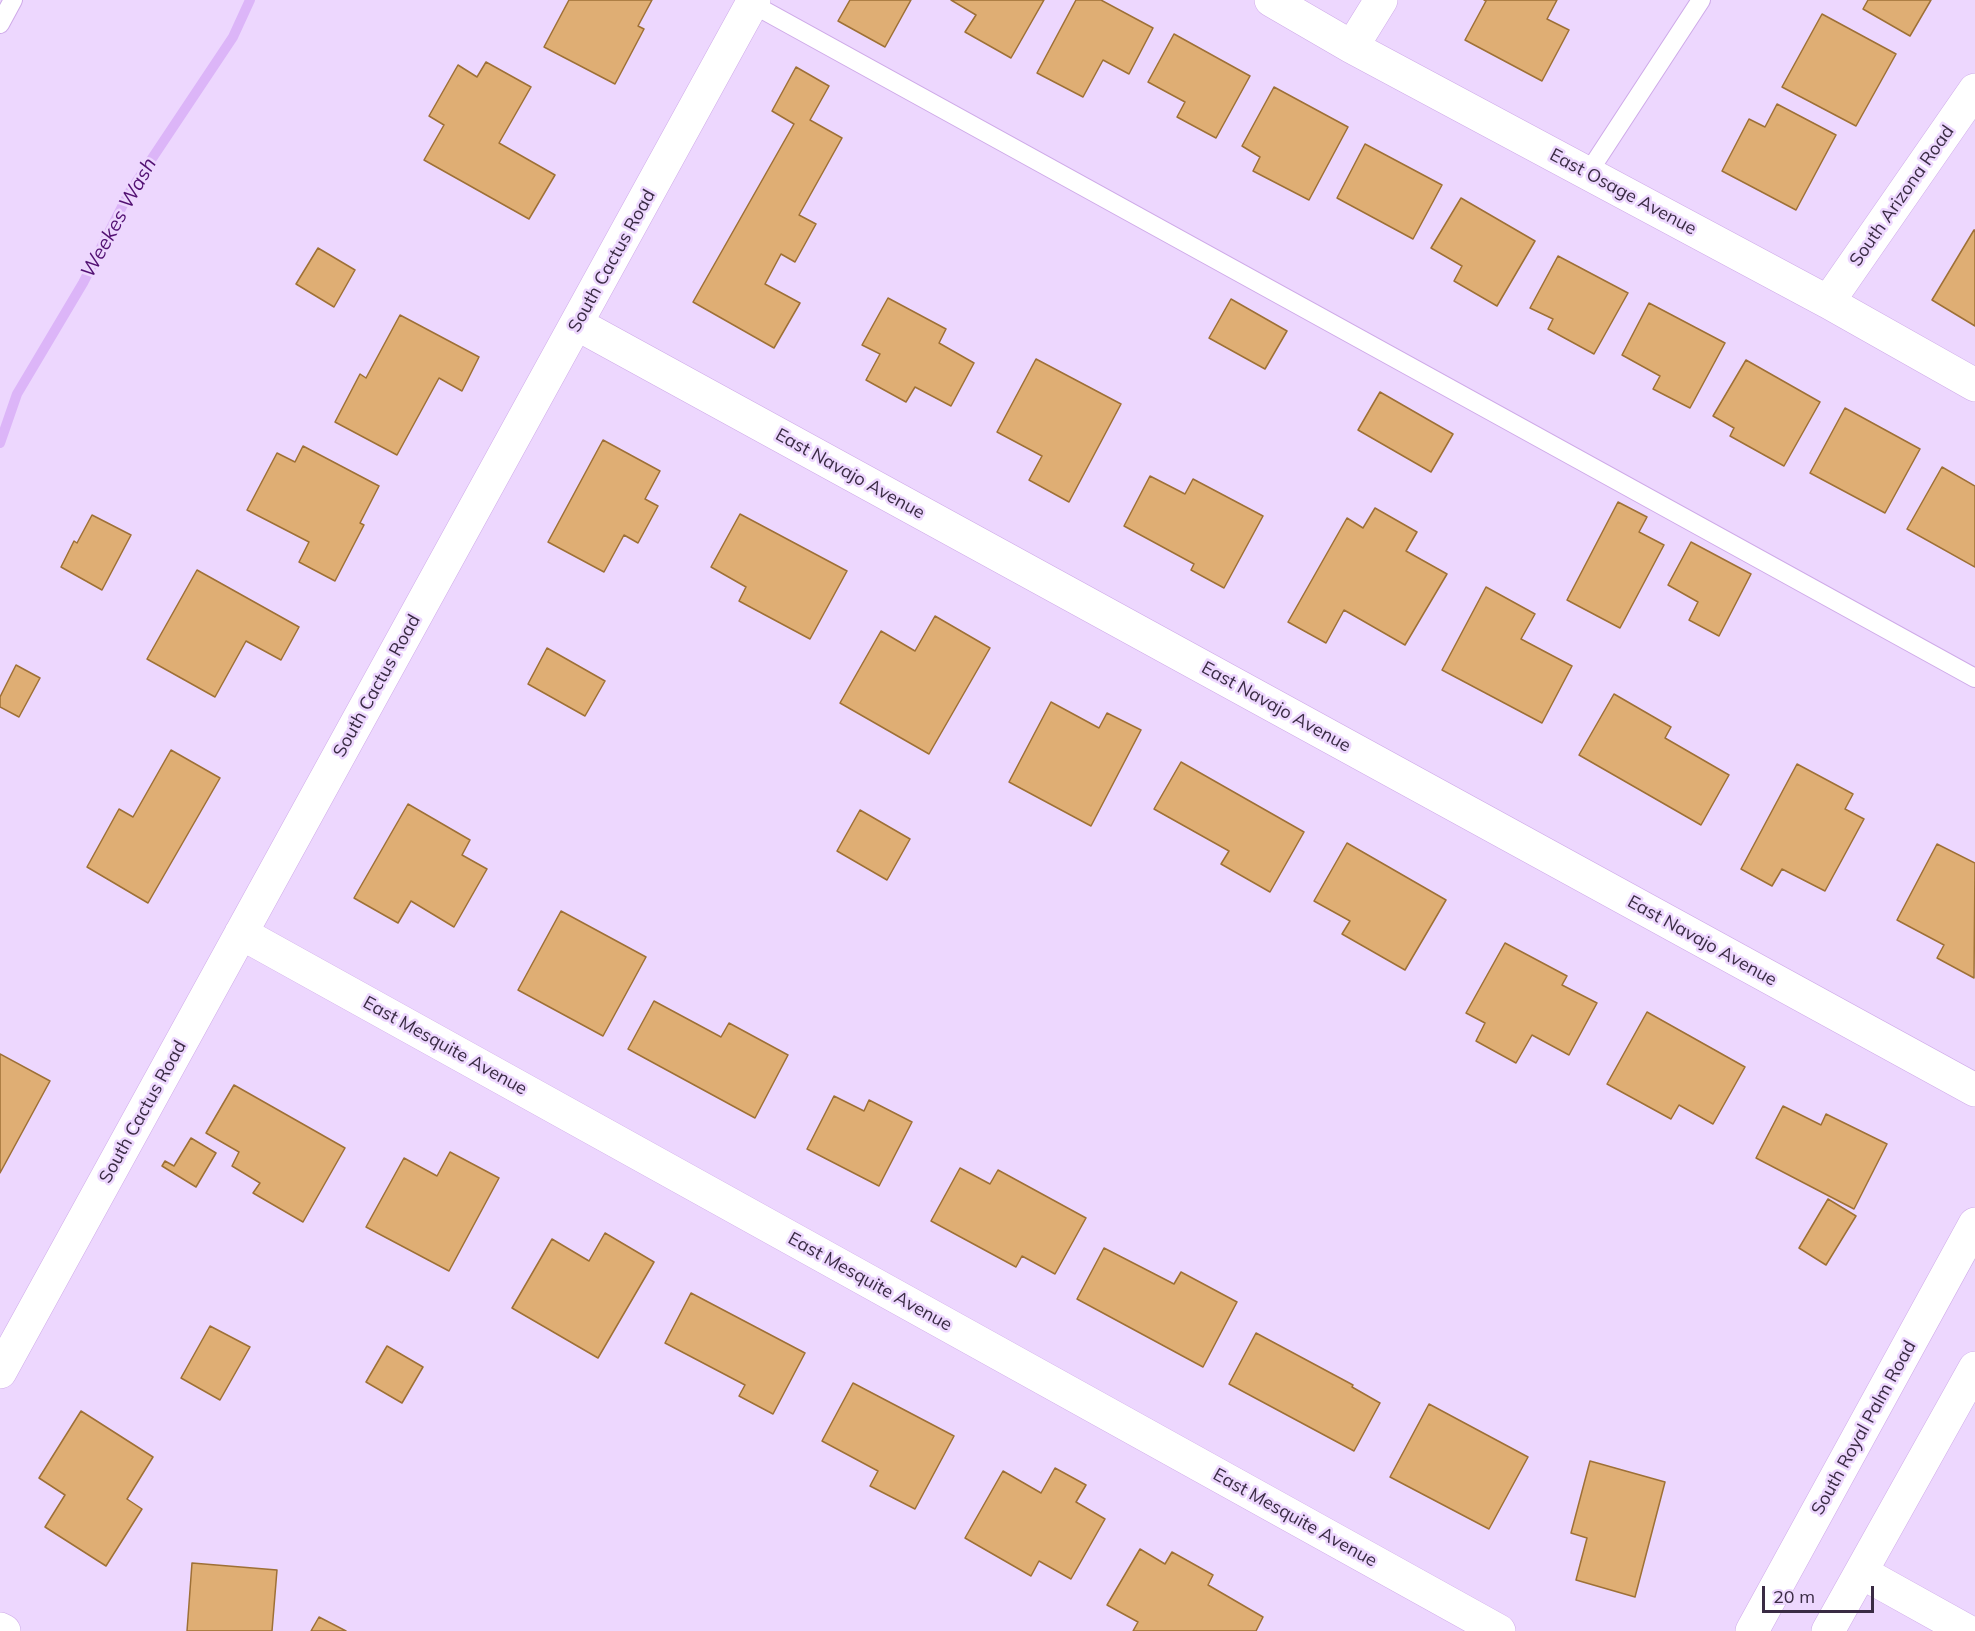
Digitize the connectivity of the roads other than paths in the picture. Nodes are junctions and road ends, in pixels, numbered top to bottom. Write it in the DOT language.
graph roads {
  1 [pos="13,0"];
  2 [pos="1270,0"];
  3 [pos="1381,0"];
  4 [pos="1701,0"];
  5 [pos="750,1"];
  6 [pos="0,24"];
  7 [pos="1353,47"];
  8 [pos="1975,90"];
  9 [pos="1588,173"];
  10 [pos="1828,302"];
  11 [pos="577,324"];
  12 [pos="1975,385"];
  13 [pos="1975,678"];
  14 [pos="241,933"];
  15 [pos="1975,1090"];
  16 [pos="1975,1224"];
  17 [pos="1975,1368"];
  18 [pos="0,1372"];
  19 [pos="1861,1572"];
  20 [pos="0,1629"];
  21 [pos="4,1631"];
  22 [pos="1499,1631"];
  23 [pos="1752,1631"];
  24 [pos="1828,1631"];
  25 [pos="1967,1631"];
  1 -- 6 [label="lane"];
  2 -- 7 [label="street, East Osage Avenue"];
  3 -- 7 [label="street"];
  4 -- 9 [label="lane"];
  5 -- 11 [label="street, South Cactus Road"];
  5 -- 13 [label="lane"];
  7 -- 9 [label="street, East Osage Avenue"];
  8 -- 10 [label="street, South Arizona Road"];
  9 -- 10 [label="street, East Osage Avenue"];
  10 -- 12 [label="street, East Osage Avenue"];
  11 -- 14 [label="street, South Cactus Road"];
  11 -- 15 [label="street, East Navajo Avenue"];
  14 -- 18 [label="street, South Cactus Road"];
  14 -- 22 [label="street, East Mesquite Avenue"];
  16 -- 23 [label="street, South Royal Palm Road"];
  17 -- 19 [label="street"];
  19 -- 24 [label="street"];
  19 -- 25 [label="street"];
  20 -- 21 [label="street"];
}
